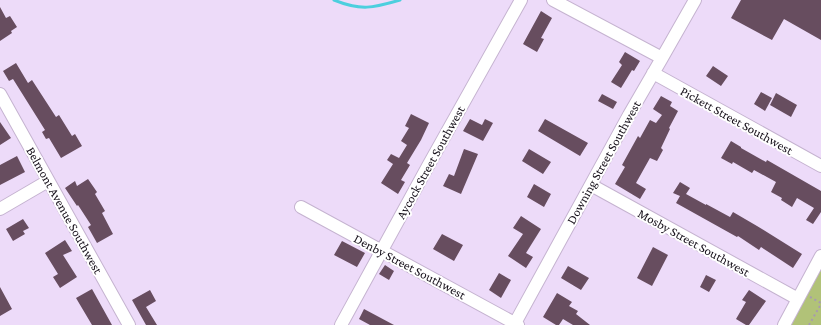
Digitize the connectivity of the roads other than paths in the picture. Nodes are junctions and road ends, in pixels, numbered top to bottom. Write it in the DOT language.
graph roads {
  1 [pos="521,0"];
  2 [pos="553,0"];
  3 [pos="694,0"];
  4 [pos="662,58"];
  5 [pos="653,73"];
  6 [pos="0,94"];
  7 [pos="821,166"];
  8 [pos="48,181"];
  9 [pos="591,185"];
  10 [pos="301,207"];
  11 [pos="0,209"];
  12 [pos="381,251"];
  13 [pos="821,256"];
  14 [pos="798,299"];
  15 [pos="516,324"];
  16 [pos="129,325"];
  17 [pos="341,325"];
  18 [pos="784,325"];
  1 -- 12 [label="street, Aycock Street Southwest"];
  2 -- 4 [label="street"];
  3 -- 4 [label="street, Downing Street Southwest"];
  4 -- 5 [label="street, Downing Street Southwest"];
  5 -- 7 [label="street, Pickett Street Southwest"];
  5 -- 9 [label="street, Downing Street Southwest"];
  6 -- 8 [label="street, Belmont Avenue Southwest"];
  8 -- 11 [label="street"];
  8 -- 16 [label="street, Belmont Avenue Southwest"];
  9 -- 14 [label="street, Mosby Street Southwest"];
  9 -- 15 [label="street, Downing Street Southwest"];
  10 -- 12 [label="street, Denby Street Southwest"];
  12 -- 15 [label="street, Denby Street Southwest"];
  12 -- 17 [label="street, Aycock Street Southwest"];
  13 -- 14 [label="street"];
  14 -- 18 [label="street"];
}
